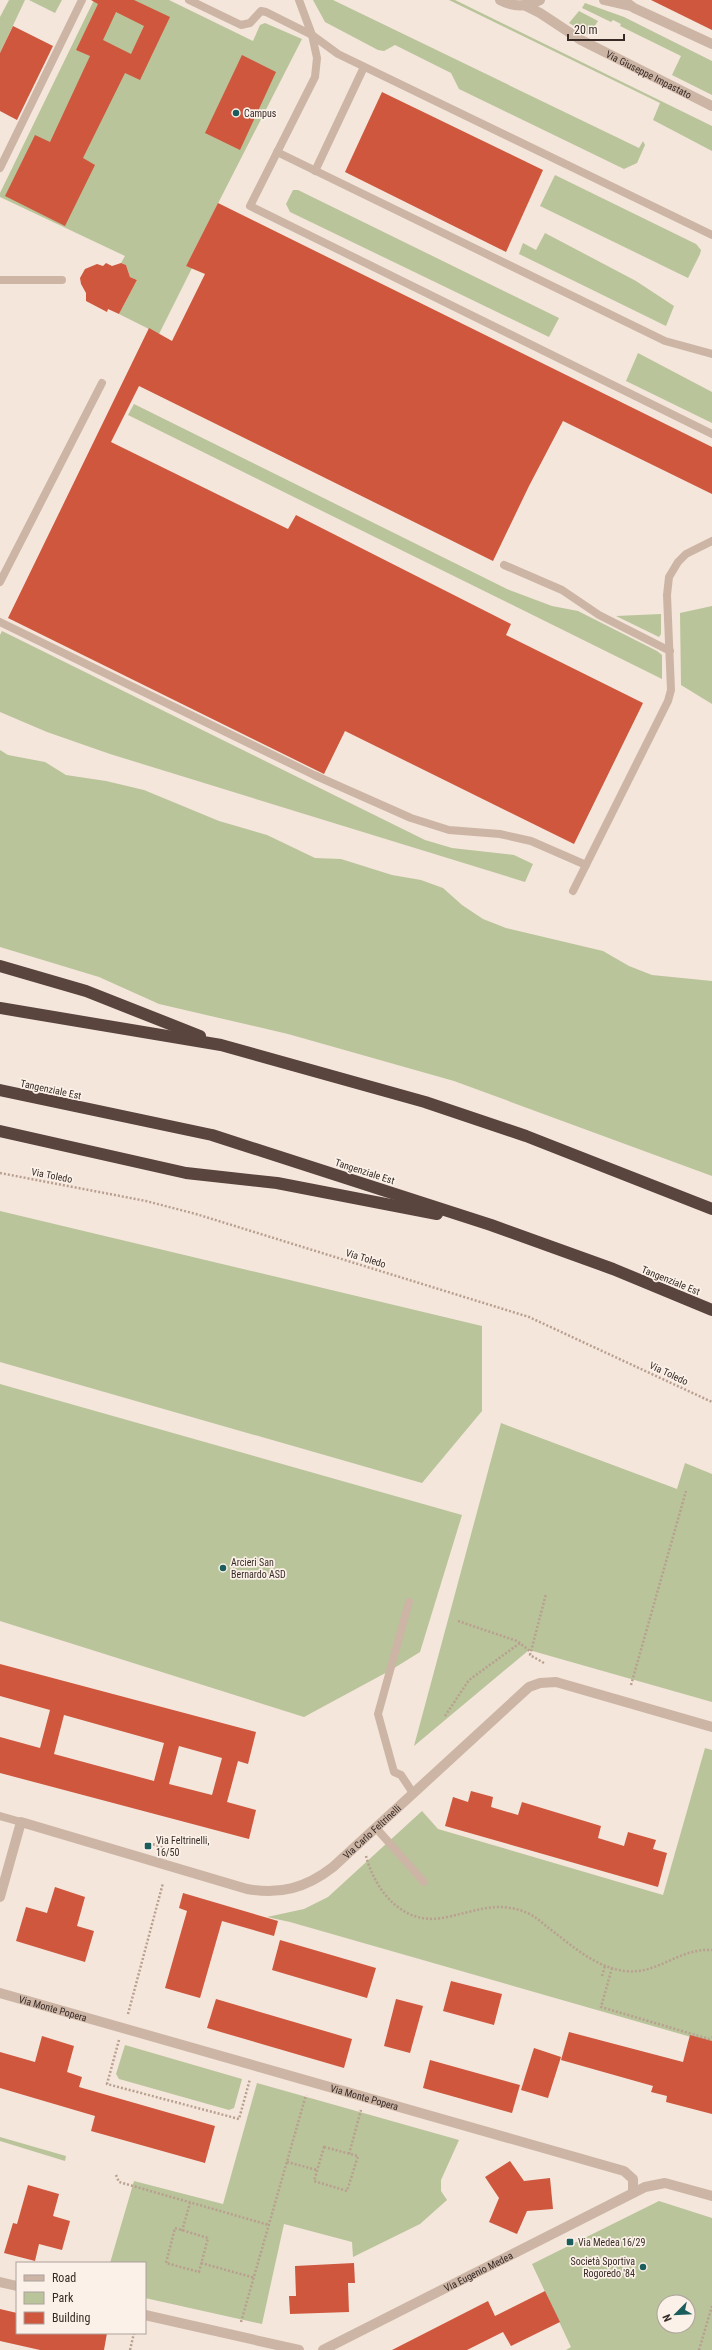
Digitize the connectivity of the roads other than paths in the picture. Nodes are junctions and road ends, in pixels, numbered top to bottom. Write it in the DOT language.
graph roads {
  1 [pos="82,0"];
  2 [pos="189,0"];
  3 [pos="299,0"];
  4 [pos="500,0"];
  5 [pos="540,0"];
  6 [pos="604,0"];
  7 [pos="623,0"];
  8 [pos="524,6"];
  9 [pos="634,8"];
  10 [pos="312,35"];
  11 [pos="712,44"];
  12 [pos="364,67"];
  13 [pos="712,106"];
  14 [pos="277,152"];
  15 [pos="0,168"];
  16 [pos="315,171"];
  17 [pos="712,235"];
  18 [pos="0,280"];
  19 [pos="62,280"];
  20 [pos="712,354"];
  21 [pos="102,383"];
  22 [pos="712,434"];
  23 [pos="712,541"];
  24 [pos="504,565"];
  25 [pos="0,582"];
  26 [pos="0,622"];
  27 [pos="670,652"];
  28 [pos="586,865"];
  29 [pos="573,891"];
  30 [pos="0,966"];
  31 [pos="0,1008"];
  32 [pos="221,1045"];
  33 [pos="0,1090"];
  34 [pos="0,1131"];
  35 [pos="0,1137"];
  36 [pos="33,1137"];
  37 [pos="712,1209"];
  38 [pos="491,1225"];
  39 [pos="712,1310"];
  40 [pos="409,1602"];
  41 [pos="712,1727"];
  42 [pos="413,1793"];
  43 [pos="0,1816"];
  44 [pos="21,1822"];
  45 [pos="376,1828"];
  46 [pos="424,1882"];
  47 [pos="0,1897"];
  48 [pos="0,1992"];
  49 [pos="633,2193"];
  50 [pos="712,2196"];
  51 [pos="0,2282"];
  52 [pos="16,2286"];
  53 [pos="146,2315"];
  54 [pos="299,2350"];
  55 [pos="323,2350"];
  1 -- 15 [label="lane"];
  2 -- 10 [label="lane"];
  3 -- 10 [label="lane"];
  4 -- 8 [label="street, Via Giuseppe Impastato"];
  5 -- 8 [label="street"];
  6 -- 9 [label="street"];
  7 -- 9 [label="street"];
  8 -- 13 [label="street, Via Giuseppe Impastato"];
  9 -- 11 [label="street"];
  10 -- 12 [label="lane"];
  10 -- 14 [label="lane"];
  12 -- 16 [label="lane"];
  12 -- 17 [label="lane"];
  14 -- 16 [label="lane"];
  14 -- 22 [label="lane"];
  16 -- 20 [label="lane"];
  18 -- 19 [label="lane"];
  21 -- 25 [label="lane"];
  23 -- 27 [label="lane"];
  24 -- 27 [label="lane"];
  26 -- 28 [label="lane"];
  27 -- 28 [label="lane"];
  28 -- 29 [label="lane"];
  30 -- 32 [label="highway"];
  31 -- 32 [label="highway"];
  32 -- 37 [label="highway"];
  33 -- 38 [label="highway, Tangenziale Est"];
  34 -- 36 [label="highway"];
  35 -- 36 [label="highway"];
  36 -- 38 [label="highway"];
  38 -- 39 [label="highway, Tangenziale Est"];
  40 -- 42 [label="lane"];
  41 -- 42 [label="street, Via Carlo Feltrinelli"];
  42 -- 45 [label="street, Via Carlo Feltrinelli"];
  43 -- 44 [label="lane, Via Carlo Feltrinelli"];
  44 -- 45 [label="street, Via Carlo Feltrinelli"];
  44 -- 47 [label="street"];
  45 -- 46 [label="lane"];
  48 -- 49 [label="street, Via Monte Popera"];
  49 -- 50 [label="street"];
  49 -- 55 [label="street, Via Eugenio Medea"];
  51 -- 52 [label="street"];
  53 -- 54 [label="street"];
}
